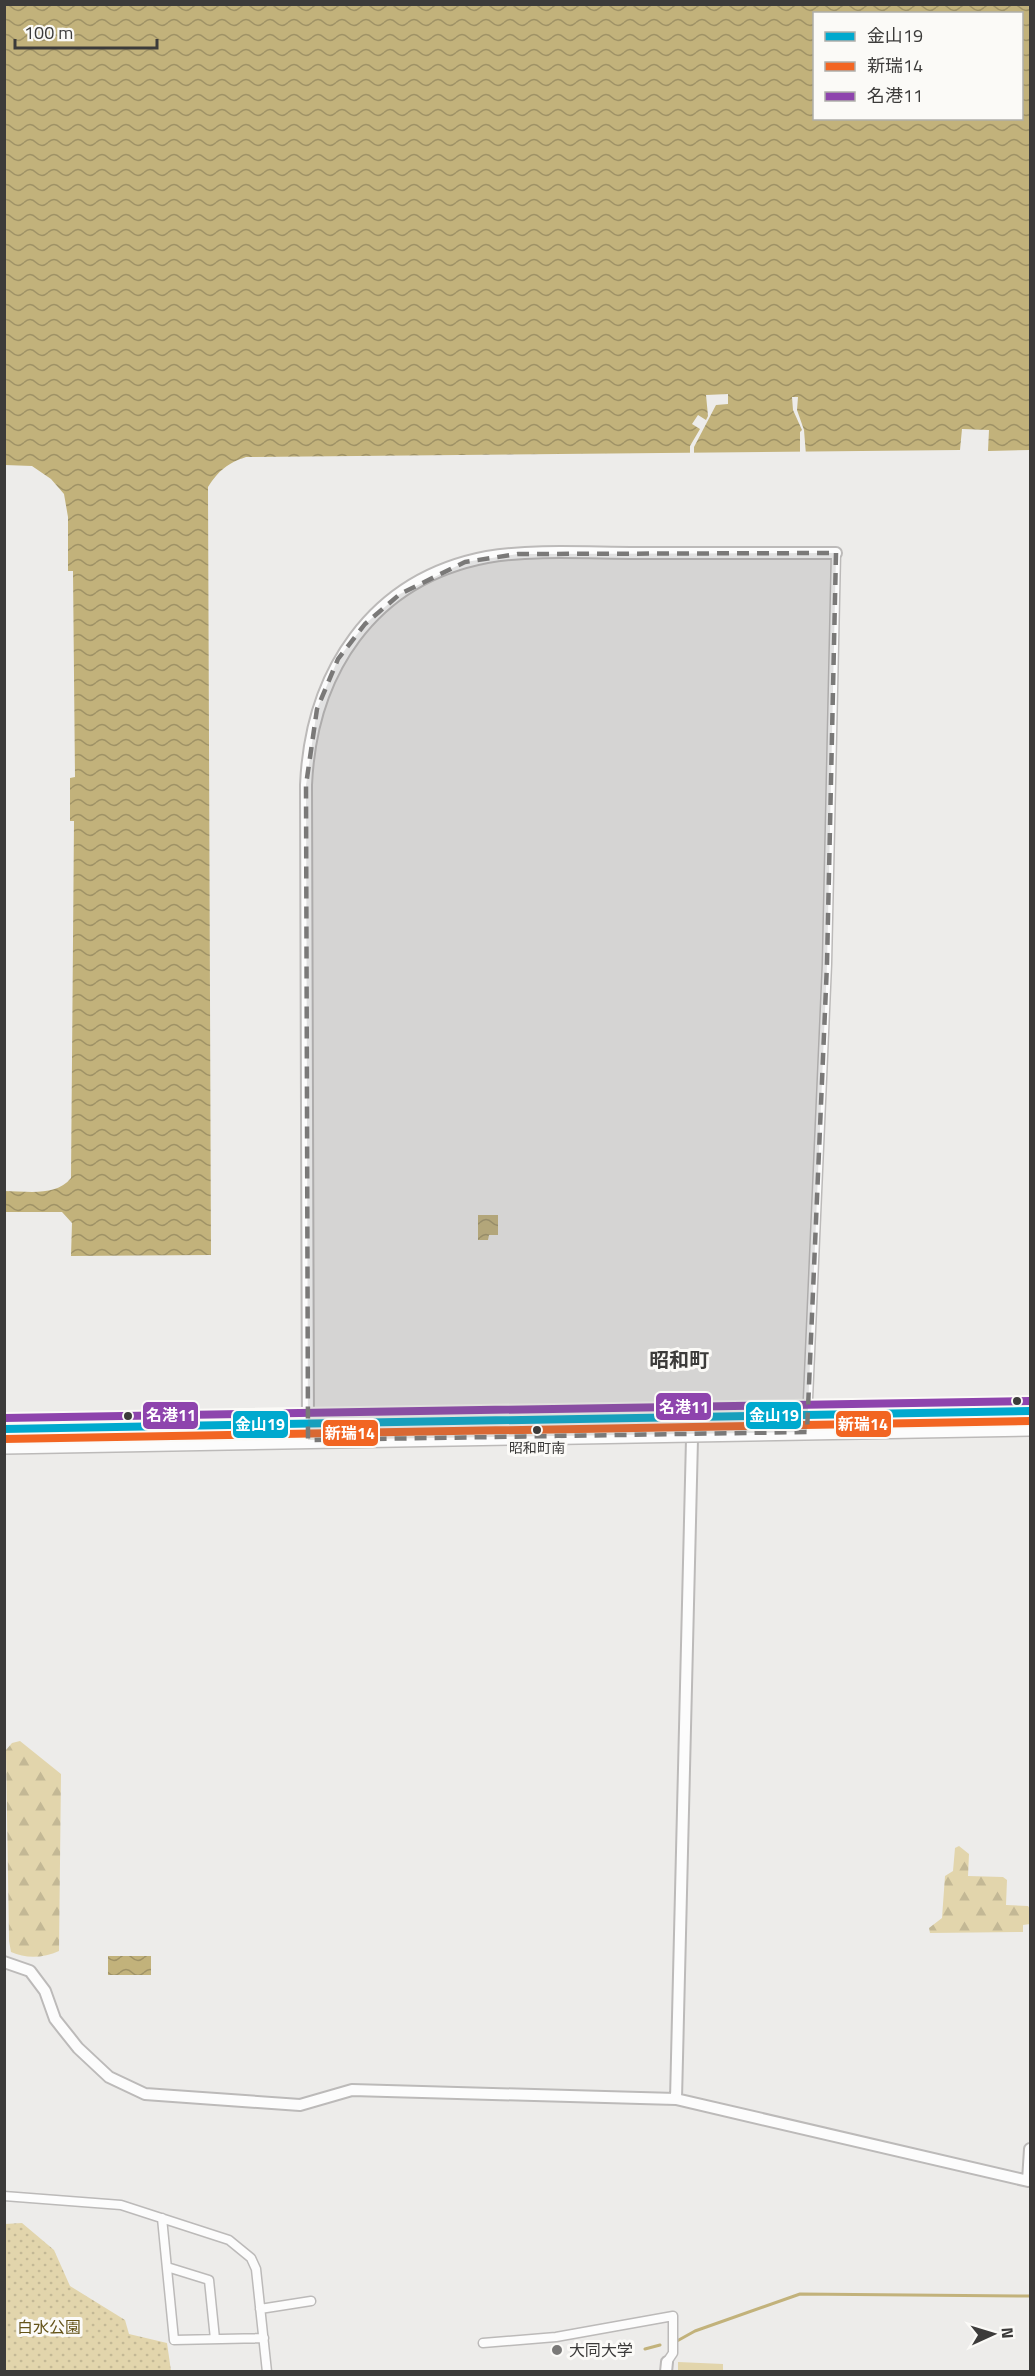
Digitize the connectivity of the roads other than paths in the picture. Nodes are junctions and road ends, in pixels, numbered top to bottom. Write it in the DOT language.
graph roads {
  1 [pos="836,553"];
  2 [pos="1030,1416"];
  3 [pos="1030,1428"];
  4 [pos="4,1433"];
  5 [pos="807,1437"];
  6 [pos="692,1439"];
  7 [pos="308,1445"];
  8 [pos="4,1446"];
  9 [pos="4,1962"];
  10 [pos="676,2099"];
  11 [pos="1030,2149"];
  12 [pos="4,2196"];
  13 [pos="162,2218"];
  14 [pos="167,2267"];
  15 [pos="311,2301"];
  16 [pos="260,2309"];
  17 [pos="264,2338"];
  18 [pos="215,2339"];
  19 [pos="483,2343"];
  20 [pos="667,2367"];
  21 [pos="267,2372"];
  1 -- 5 [label="street"];
  1 -- 7 [label="street"];
  2 -- 4 [label="highway, bridge"];
  3 -- 8 [label="highway, bridge"];
  6 -- 10 [label="street"];
  9 -- 10 [label="street"];
  10 -- 11 [label="street"];
  12 -- 13 [label="street"];
  13 -- 14 [label="street"];
  13 -- 16 [label="street"];
  14 -- 18 [label="street"];
  14 -- 18 [label="street"];
  15 -- 16 [label="street"];
  16 -- 17 [label="street"];
  17 -- 18 [label="street"];
  17 -- 21 [label="street"];
  19 -- 20 [label="street"];
}
